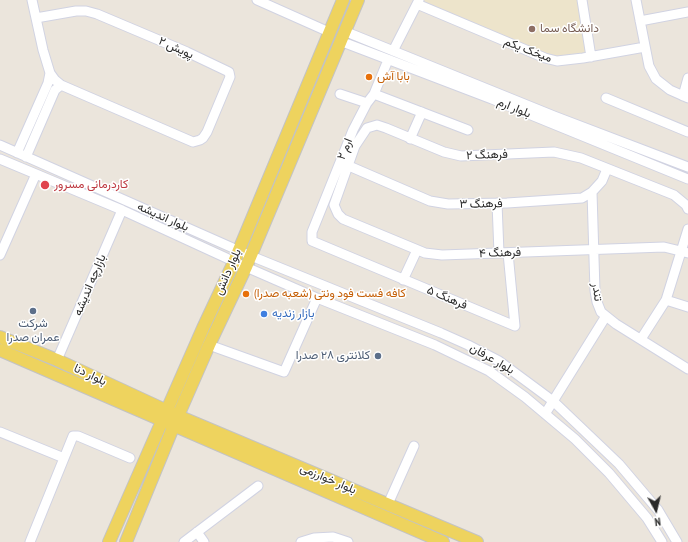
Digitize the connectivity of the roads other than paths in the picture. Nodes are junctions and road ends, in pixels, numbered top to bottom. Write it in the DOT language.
graph roads {
  1 [pos="32,0"];
  2 [pos="256,0"];
  3 [pos="343,0"];
  4 [pos="358,0"];
  5 [pos="582,0"];
  6 [pos="636,0"];
  7 [pos="418,2"];
  8 [pos="688,12"];
  9 [pos="36,18"];
  10 [pos="640,21"];
  11 [pos="329,32"];
  12 [pos="342,36"];
  13 [pos="361,38"];
  14 [pos="356,47"];
  15 [pos="645,47"];
  16 [pos="393,51"];
  17 [pos="591,57"];
  18 [pos="388,60"];
  19 [pos="50,73"];
  20 [pos="688,78"];
  21 [pos="61,84"];
  22 [pos="340,94"];
  23 [pos="374,94"];
  24 [pos="685,97"];
  25 [pos="606,98"];
  26 [pos="367,103"];
  27 [pos="422,112"];
  28 [pos="468,130"];
  29 [pos="688,132"];
  30 [pos="410,139"];
  31 [pos="612,143"];
  32 [pos="0,145"];
  33 [pos="17,153"];
  34 [pos="26,157"];
  35 [pos="0,159"];
  36 [pos="343,164"];
  37 [pos="688,167"];
  38 [pos="607,169"];
  39 [pos="36,174"];
  40 [pos="688,179"];
  41 [pos="592,192"];
  42 [pos="497,203"];
  43 [pos="334,205"];
  44 [pos="687,207"];
  45 [pos="122,210"];
  46 [pos="688,229"];
  47 [pos="312,241"];
  48 [pos="238,250"];
  49 [pos="417,250"];
  50 [pos="593,250"];
  51 [pos="685,252"];
  52 [pos="499,253"];
  53 [pos="508,253"];
  54 [pos="0,254"];
  55 [pos="251,256"];
  56 [pos="234,262"];
  57 [pos="246,267"];
  58 [pos="403,280"];
  59 [pos="316,298"];
  60 [pos="666,300"];
  61 [pos="688,307"];
  62 [pos="606,316"];
  63 [pos="0,337"];
  64 [pos="640,339"];
  65 [pos="210,345"];
  66 [pos="0,350"];
  67 [pos="57,360"];
  68 [pos="688,369"];
  69 [pos="553,401"];
  70 [pos="545,414"];
  71 [pos="165,416"];
  72 [pos="176,420"];
  73 [pos="0,432"];
  74 [pos="414,446"];
  75 [pos="64,458"];
  76 [pos="130,458"];
  77 [pos="258,486"];
  78 [pos="388,504"];
  79 [pos="197,532"];
  80 [pos="30,542"];
  81 [pos="109,542"];
  82 [pos="126,542"];
  83 [pos="184,542"];
  84 [pos="204,542"];
  85 [pos="301,542"];
  86 [pos="348,542"];
  87 [pos="443,542"];
  88 [pos="477,542"];
  89 [pos="662,542"];
  90 [pos="677,542"];
  1 -- 9 [label="street"];
  2 -- 11 [label="street"];
  3 -- 11 [label="main road, بلوار دانش"];
  4 -- 12 [label="main road, بلوار دانش"];
  5 -- 17 [label="street"];
  6 -- 10 [label="street"];
  7 -- 16 [label="street"];
  7 -- 17 [label="street, میخک یکم"];
  8 -- 10 [label="street"];
  9 -- 19 [label="street"];
  9 -- 21 [label="street, پویش ۲"];
  10 -- 15 [label="street"];
  11 -- 48 [label="main road, بلوار دانش"];
  12 -- 13 [label="street, بلوار ارم"];
  12 -- 14 [label="street, بلوار ارم"];
  12 -- 55 [label="main road, بلوار دانش"];
  13 -- 14 [label="street"];
  13 -- 16 [label="street, بلوار ارم"];
  14 -- 18 [label="street, بلوار ارم"];
  15 -- 17 [label="street, میخک یکم"];
  15 -- 24 [label="street"];
  16 -- 31 [label="street, بلوار ارم"];
  18 -- 23 [label="street, ارم ۲"];
  18 -- 31 [label="street, بلوار ارم"];
  19 -- 21 [label="street"];
  19 -- 33 [label="street"];
  20 -- 24 [label="street"];
  21 -- 34 [label="street"];
  22 -- 26 [label="street"];
  23 -- 26 [label="street, ارم ۲"];
  23 -- 27 [label="street"];
  25 -- 29 [label="street"];
  26 -- 36 [label="street, ارم ۲"];
  27 -- 28 [label="street"];
  27 -- 30 [label="street"];
  30 -- 36 [label="street, فرهنگ ۲"];
  30 -- 38 [label="street, فرهنگ ۲"];
  31 -- 37 [label="street, بلوار ارم"];
  31 -- 40 [label="street, بلوار ارم"];
  32 -- 33 [label="street, بلوار اندیشه"];
  33 -- 34 [label="street, بلوار اندیشه"];
  34 -- 48 [label="street, بلوار اندیشه"];
  35 -- 39 [label="street, بلوار اندیشه"];
  36 -- 42 [label="street, فرهنگ ۳"];
  36 -- 43 [label="street, فرهنگ ۲"];
  36 -- 47 [label="street, ارم ۲"];
  38 -- 41 [label="street"];
  38 -- 44 [label="street, فرهنگ ۲"];
  39 -- 45 [label="street, بلوار اندیشه"];
  39 -- 54 [label="street"];
  41 -- 42 [label="street, فرهنگ ۳"];
  41 -- 50 [label="street, تندر"];
  42 -- 52 [label="street"];
  43 -- 49 [label="street, فرهنگ ۴"];
  45 -- 56 [label="street, بلوار اندیشه"];
  45 -- 67 [label="street, بازارچه اندیشه"];
  46 -- 51 [label="street"];
  47 -- 58 [label="street, فرهنگ ۵"];
  48 -- 55 [label="street, بلوار اندیشه"];
  48 -- 56 [label="main road, بلوار دانش"];
  49 -- 52 [label="street, فرهنگ ۴"];
  49 -- 58 [label="street"];
  50 -- 51 [label="street, فرهنگ ۴"];
  50 -- 53 [label="street, فرهنگ ۴"];
  50 -- 62 [label="street, تندر"];
  51 -- 60 [label="street"];
  52 -- 53 [label="street, فرهنگ ۴"];
  53 -- 58 [label="street, فرهنگ ۵"];
  55 -- 57 [label="main road, بلوار دانش"];
  55 -- 69 [label="street, بلوار عرفان"];
  56 -- 57 [label="street, بلوار اندیشه"];
  56 -- 71 [label="main road, بلوار دانش"];
  57 -- 59 [label="street, بلوار عرفان"];
  57 -- 65 [label="main road, بلوار دانش"];
  59 -- 65 [label="street"];
  59 -- 70 [label="street, بلوار عرفان"];
  60 -- 61 [label="street"];
  60 -- 64 [label="street"];
  62 -- 64 [label="street, تندر"];
  62 -- 69 [label="street"];
  63 -- 67 [label="main road, بلوار دنا"];
  64 -- 68 [label="street, تندر"];
  65 -- 72 [label="main road, بلوار دانش"];
  66 -- 71 [label="main road, بلوار دنا"];
  67 -- 71 [label="main road, بلوار دنا"];
  69 -- 70 [label="street"];
  69 -- 90 [label="street, بلوار عرفان"];
  70 -- 89 [label="street, بلوار عرفان"];
  71 -- 72 [label="main road, بلوار دنا"];
  71 -- 81 [label="main road, بلوار دانش"];
  72 -- 78 [label="main road, بلوار خوارزمی"];
  72 -- 82 [label="main road, بلوار دانش"];
  72 -- 87 [label="main road, بلوار خوارزمی"];
  73 -- 75 [label="street"];
  74 -- 78 [label="street"];
  75 -- 76 [label="street"];
  75 -- 80 [label="street"];
  77 -- 79 [label="street"];
  78 -- 88 [label="main road, بلوار خوارزمی"];
  79 -- 83 [label="street"];
  79 -- 84 [label="street"];
  85 -- 86 [label="street"];
}
